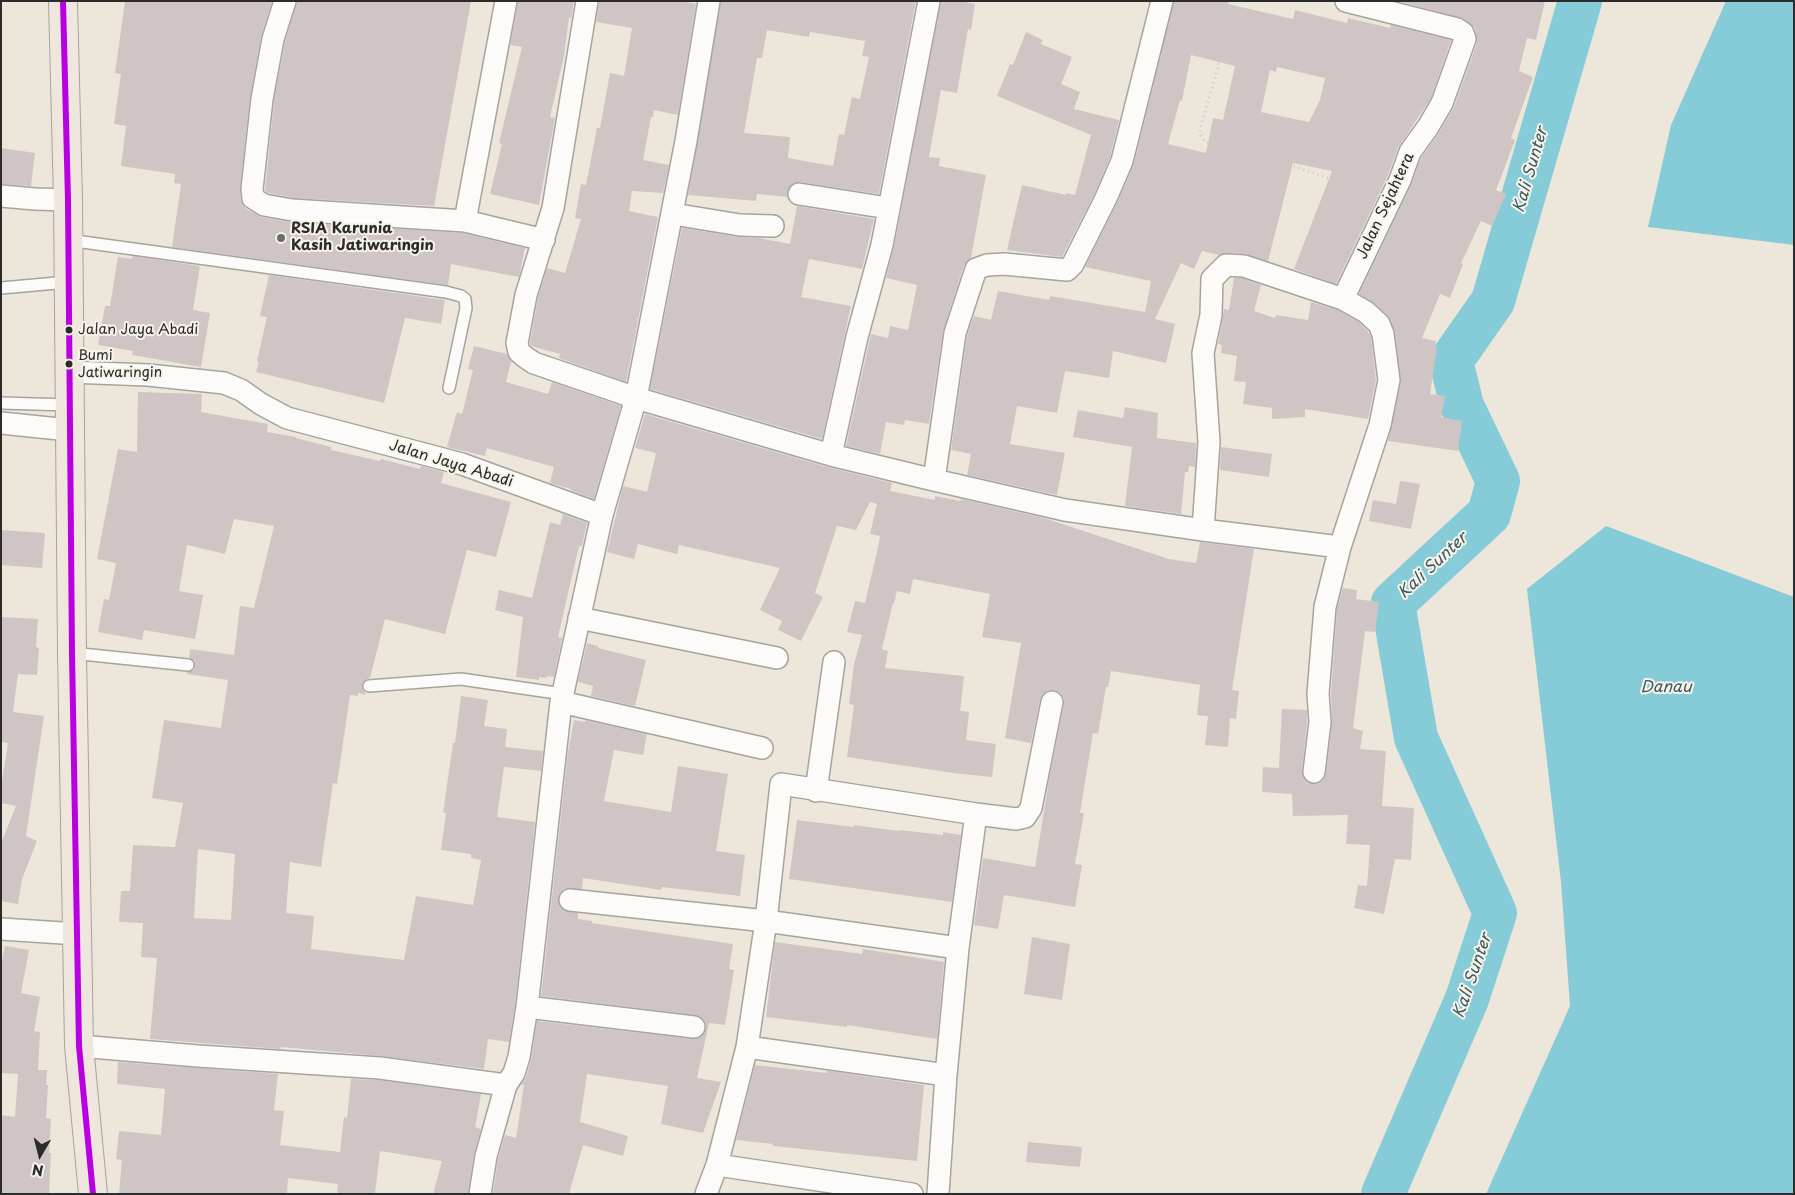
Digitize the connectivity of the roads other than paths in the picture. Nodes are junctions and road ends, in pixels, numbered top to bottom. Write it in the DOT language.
graph roads {
  1 [pos="63,1"];
  2 [pos="285,1"];
  3 [pos="506,1"];
  4 [pos="587,1"];
  5 [pos="709,1"];
  6 [pos="929,1"];
  7 [pos="1162,1"];
  8 [pos="1346,1"];
  9 [pos="799,194"];
  10 [pos="1,196"];
  11 [pos="68,200"];
  12 [pos="888,208"];
  13 [pos="672,214"];
  14 [pos="465,221"];
  15 [pos="773,226"];
  16 [pos="68,240"];
  17 [pos="544,240"];
  18 [pos="68,282"];
  19 [pos="1,288"];
  20 [pos="1342,299"];
  21 [pos="69,372"];
  22 [pos="449,388"];
  23 [pos="636,398"];
  24 [pos="1,403"];
  25 [pos="69,418"];
  26 [pos="1,423"];
  27 [pos="831,455"];
  28 [pos="934,480"];
  29 [pos="602,516"];
  30 [pos="1204,530"];
  31 [pos="1340,547"];
  32 [pos="578,618"];
  33 [pos="72,653"];
  34 [pos="777,658"];
  35 [pos="834,662"];
  36 [pos="188,665"];
  37 [pos="368,686"];
  38 [pos="562,698"];
  39 [pos="1052,702"];
  40 [pos="762,748"];
  41 [pos="1314,772"];
  42 [pos="816,791"];
  43 [pos="976,814"];
  44 [pos="570,900"];
  45 [pos="766,921"];
  46 [pos="1,929"];
  47 [pos="78,934"];
  48 [pos="958,948"];
  49 [pos="527,1007"];
  50 [pos="694,1027"];
  51 [pos="80,1046"];
  52 [pos="746,1046"];
  53 [pos="946,1075"];
  54 [pos="506,1085"];
  55 [pos="717,1165"];
  56 [pos="93,1194"];
  57 [pos="480,1194"];
  58 [pos="706,1194"];
  59 [pos="912,1194"];
  60 [pos="938,1194"];
  1 -- 11 [label="main road"];
  2 -- 14 [label="street"];
  3 -- 14 [label="street"];
  4 -- 17 [label="street"];
  5 -- 13 [label="street"];
  6 -- 12 [label="street"];
  7 -- 28 [label="street"];
  8 -- 20 [label="street, Jalan Sejahtera"];
  9 -- 12 [label="street"];
  10 -- 11 [label="street"];
  11 -- 16 [label="main road"];
  12 -- 27 [label="street"];
  13 -- 15 [label="street"];
  13 -- 23 [label="street"];
  14 -- 17 [label="street"];
  16 -- 18 [label="main road"];
  16 -- 22 [label="lane"];
  17 -- 23 [label="street"];
  18 -- 19 [label="lane"];
  18 -- 21 [label="main road"];
  20 -- 30 [label="street"];
  20 -- 31 [label="street"];
  21 -- 25 [label="main road"];
  21 -- 29 [label="street, Jalan Jaya Abadi"];
  23 -- 27 [label="street"];
  23 -- 29 [label="street"];
  24 -- 25 [label="lane"];
  25 -- 26 [label="street"];
  25 -- 33 [label="main road"];
  27 -- 28 [label="street"];
  28 -- 30 [label="street"];
  29 -- 32 [label="street"];
  30 -- 31 [label="street"];
  31 -- 41 [label="street"];
  32 -- 34 [label="street"];
  32 -- 38 [label="street"];
  33 -- 36 [label="lane"];
  33 -- 47 [label="main road"];
  35 -- 42 [label="street"];
  37 -- 38 [label="lane"];
  38 -- 40 [label="street"];
  38 -- 49 [label="street"];
  39 -- 43 [label="street"];
  42 -- 43 [label="street"];
  42 -- 45 [label="street"];
  43 -- 48 [label="street"];
  44 -- 45 [label="street"];
  45 -- 48 [label="street"];
  45 -- 52 [label="street"];
  46 -- 47 [label="street"];
  47 -- 51 [label="main road"];
  48 -- 53 [label="street"];
  49 -- 50 [label="street"];
  49 -- 54 [label="street"];
  51 -- 54 [label="street"];
  51 -- 56 [label="main road"];
  52 -- 53 [label="street"];
  52 -- 55 [label="street"];
  53 -- 60 [label="street"];
  54 -- 57 [label="street"];
  55 -- 58 [label="street"];
  55 -- 59 [label="street"];
}
